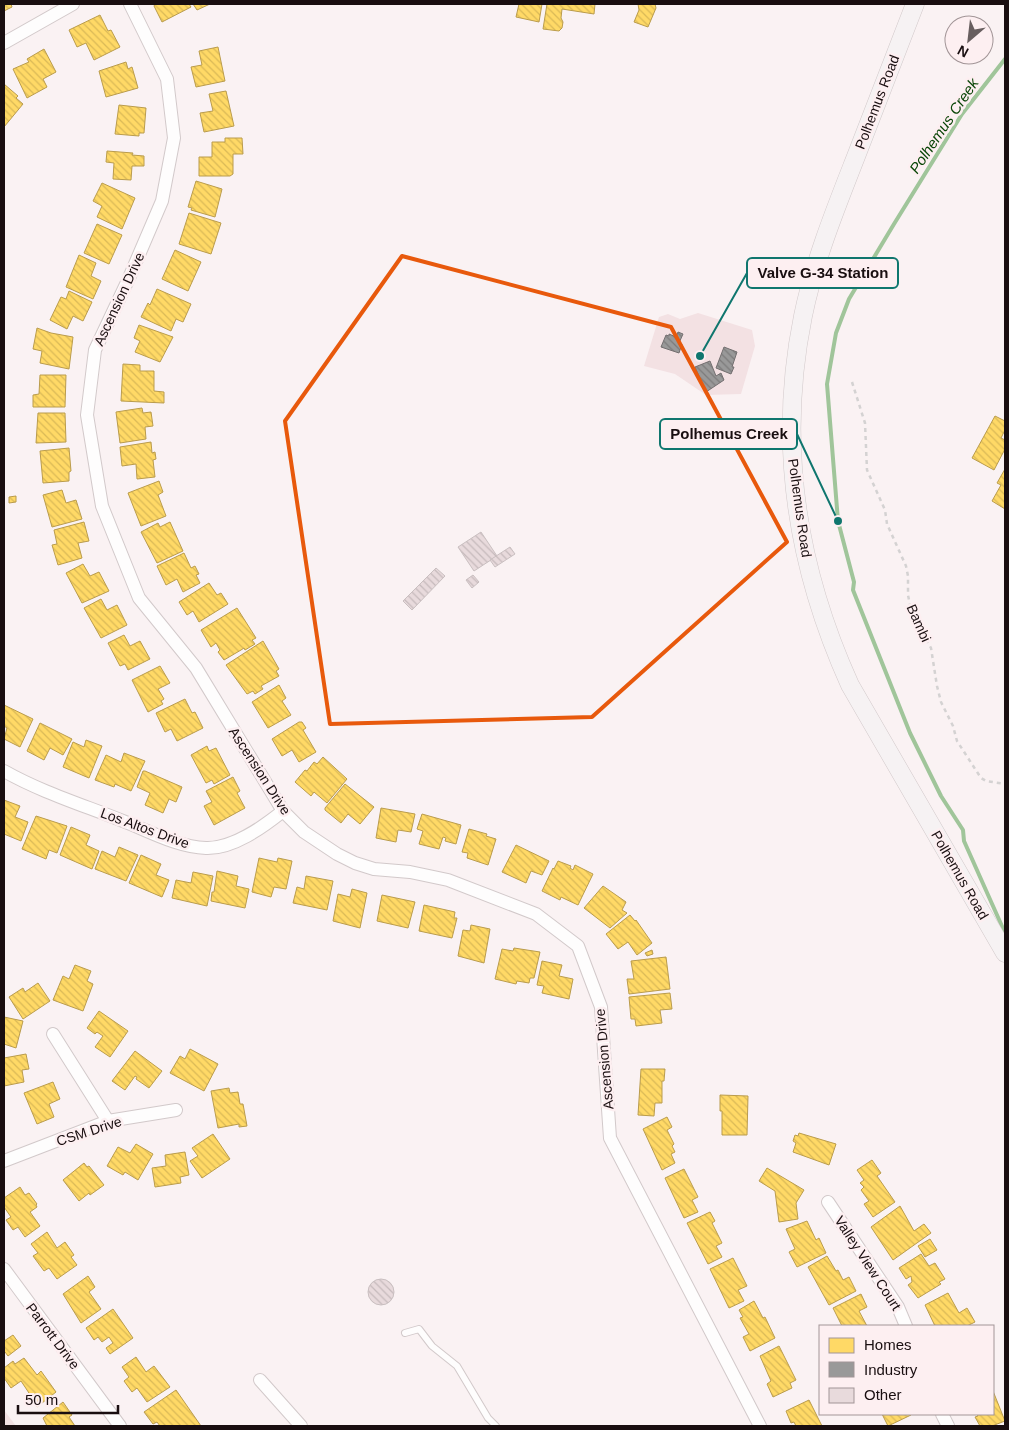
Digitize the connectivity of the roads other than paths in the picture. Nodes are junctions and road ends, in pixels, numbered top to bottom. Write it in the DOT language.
graph roads {
  1 [pos="73,4"];
  2 [pos="130,4"];
  3 [pos="915,4"];
  4 [pos="4,43"];
  5 [pos="4,771"];
  6 [pos="283,812"];
  7 [pos="1005,953"];
  8 [pos="53,1034"];
  9 [pos="176,1110"];
  10 [pos="108,1121"];
  11 [pos="4,1161"];
  12 [pos="828,1202"];
  13 [pos="4,1269"];
  14 [pos="906,1325"];
  15 [pos="405,1333"];
  16 [pos="260,1380"];
  17 [pos="120,1426"];
  18 [pos="301,1426"];
  19 [pos="496,1426"];
  20 [pos="760,1426"];
  1 -- 4 [label="street"];
  2 -- 6 [label="street, Ascension Drive"];
  3 -- 7 [label="main road, Polhemus Road"];
  5 -- 6 [label="street, Los Altos Drive"];
  6 -- 20 [label="street, Ascension Drive"];
  8 -- 10 [label="street"];
  9 -- 10 [label="street, CSM Drive"];
  10 -- 11 [label="street, CSM Drive"];
  12 -- 14 [label="street, Valley View Court"];
  13 -- 17 [label="street, Parrott Drive"];
  15 -- 19 [label="lane"];
  16 -- 18 [label="street"];
}
